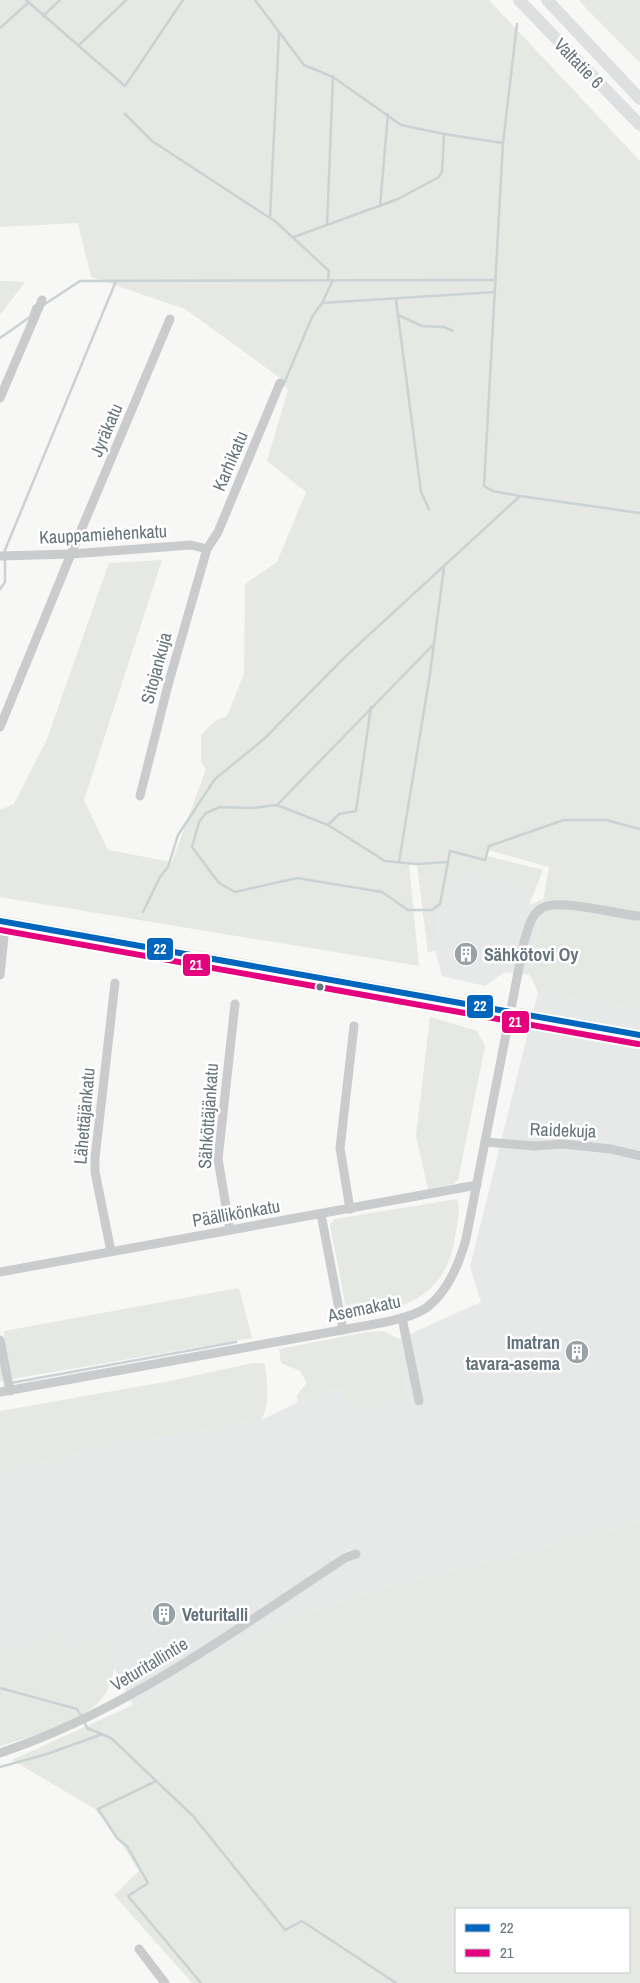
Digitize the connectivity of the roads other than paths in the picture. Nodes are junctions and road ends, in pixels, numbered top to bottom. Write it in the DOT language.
graph roads {
  1 [pos="519,0"];
  2 [pos="547,0"];
  3 [pos="640,99"];
  4 [pos="640,125"];
  5 [pos="42,300"];
  6 [pos="170,319"];
  7 [pos="280,383"];
  8 [pos="0,398"];
  9 [pos="207,549"];
  10 [pos="70,554"];
  11 [pos="0,556"];
  12 [pos="0,727"];
  13 [pos="140,796"];
  14 [pos="638,916"];
  15 [pos="0,921"];
  16 [pos="4,936"];
  17 [pos="0,975"];
  18 [pos="115,983"];
  19 [pos="235,1004"];
  20 [pos="511,1011"];
  21 [pos="354,1026"];
  22 [pos="640,1034"];
  23 [pos="485,1142"];
  24 [pos="640,1156"];
  25 [pos="477,1185"];
  26 [pos="350,1209"];
  27 [pos="321,1214"];
  28 [pos="230,1230"];
  29 [pos="112,1251"];
  30 [pos="0,1272"];
  31 [pos="402,1318"];
  32 [pos="343,1330"];
  33 [pos="0,1340"];
  34 [pos="10,1391"];
  35 [pos="0,1392"];
  36 [pos="419,1401"];
  37 [pos="356,1554"];
  38 [pos="0,1753"];
  39 [pos="139,1949"];
  40 [pos="165,1983"];
  1 -- 4 [label="highway, Valtatie 6"];
  2 -- 3 [label="highway, Valtatie 6"];
  5 -- 8 [label="street"];
  6 -- 10 [label="street, Jyräkatu"];
  7 -- 9 [label="street, Karhikatu"];
  9 -- 10 [label="street, Kauppamiehenkatu"];
  9 -- 13 [label="street, Sitojankuja"];
  10 -- 11 [label="street, Kauppamiehenkatu"];
  10 -- 12 [label="street, Jyräkatu"];
  14 -- 20 [label="street, Asemakatu"];
  15 -- 20 [label="main road"];
  16 -- 17 [label="street"];
  18 -- 29 [label="street, Lähettäjänkatu"];
  19 -- 28 [label="street, Sähköttäjänkatu"];
  20 -- 22 [label="main road"];
  20 -- 23 [label="street, Asemakatu"];
  21 -- 26 [label="street"];
  23 -- 24 [label="street, Raidekuja"];
  23 -- 25 [label="street, Asemakatu"];
  25 -- 26 [label="street, Päällikönkatu"];
  25 -- 31 [label="street, Asemakatu"];
  26 -- 27 [label="street, Päällikönkatu"];
  27 -- 28 [label="street, Päällikönkatu"];
  27 -- 32 [label="street"];
  28 -- 29 [label="street, Päällikönkatu"];
  29 -- 30 [label="street, Päällikönkatu"];
  31 -- 32 [label="street, Asemakatu"];
  31 -- 36 [label="street"];
  32 -- 34 [label="street, Asemakatu"];
  33 -- 34 [label="street"];
  34 -- 35 [label="street, Asemakatu"];
  37 -- 38 [label="street, Veturitallintie"];
  39 -- 40 [label="street"];
}
